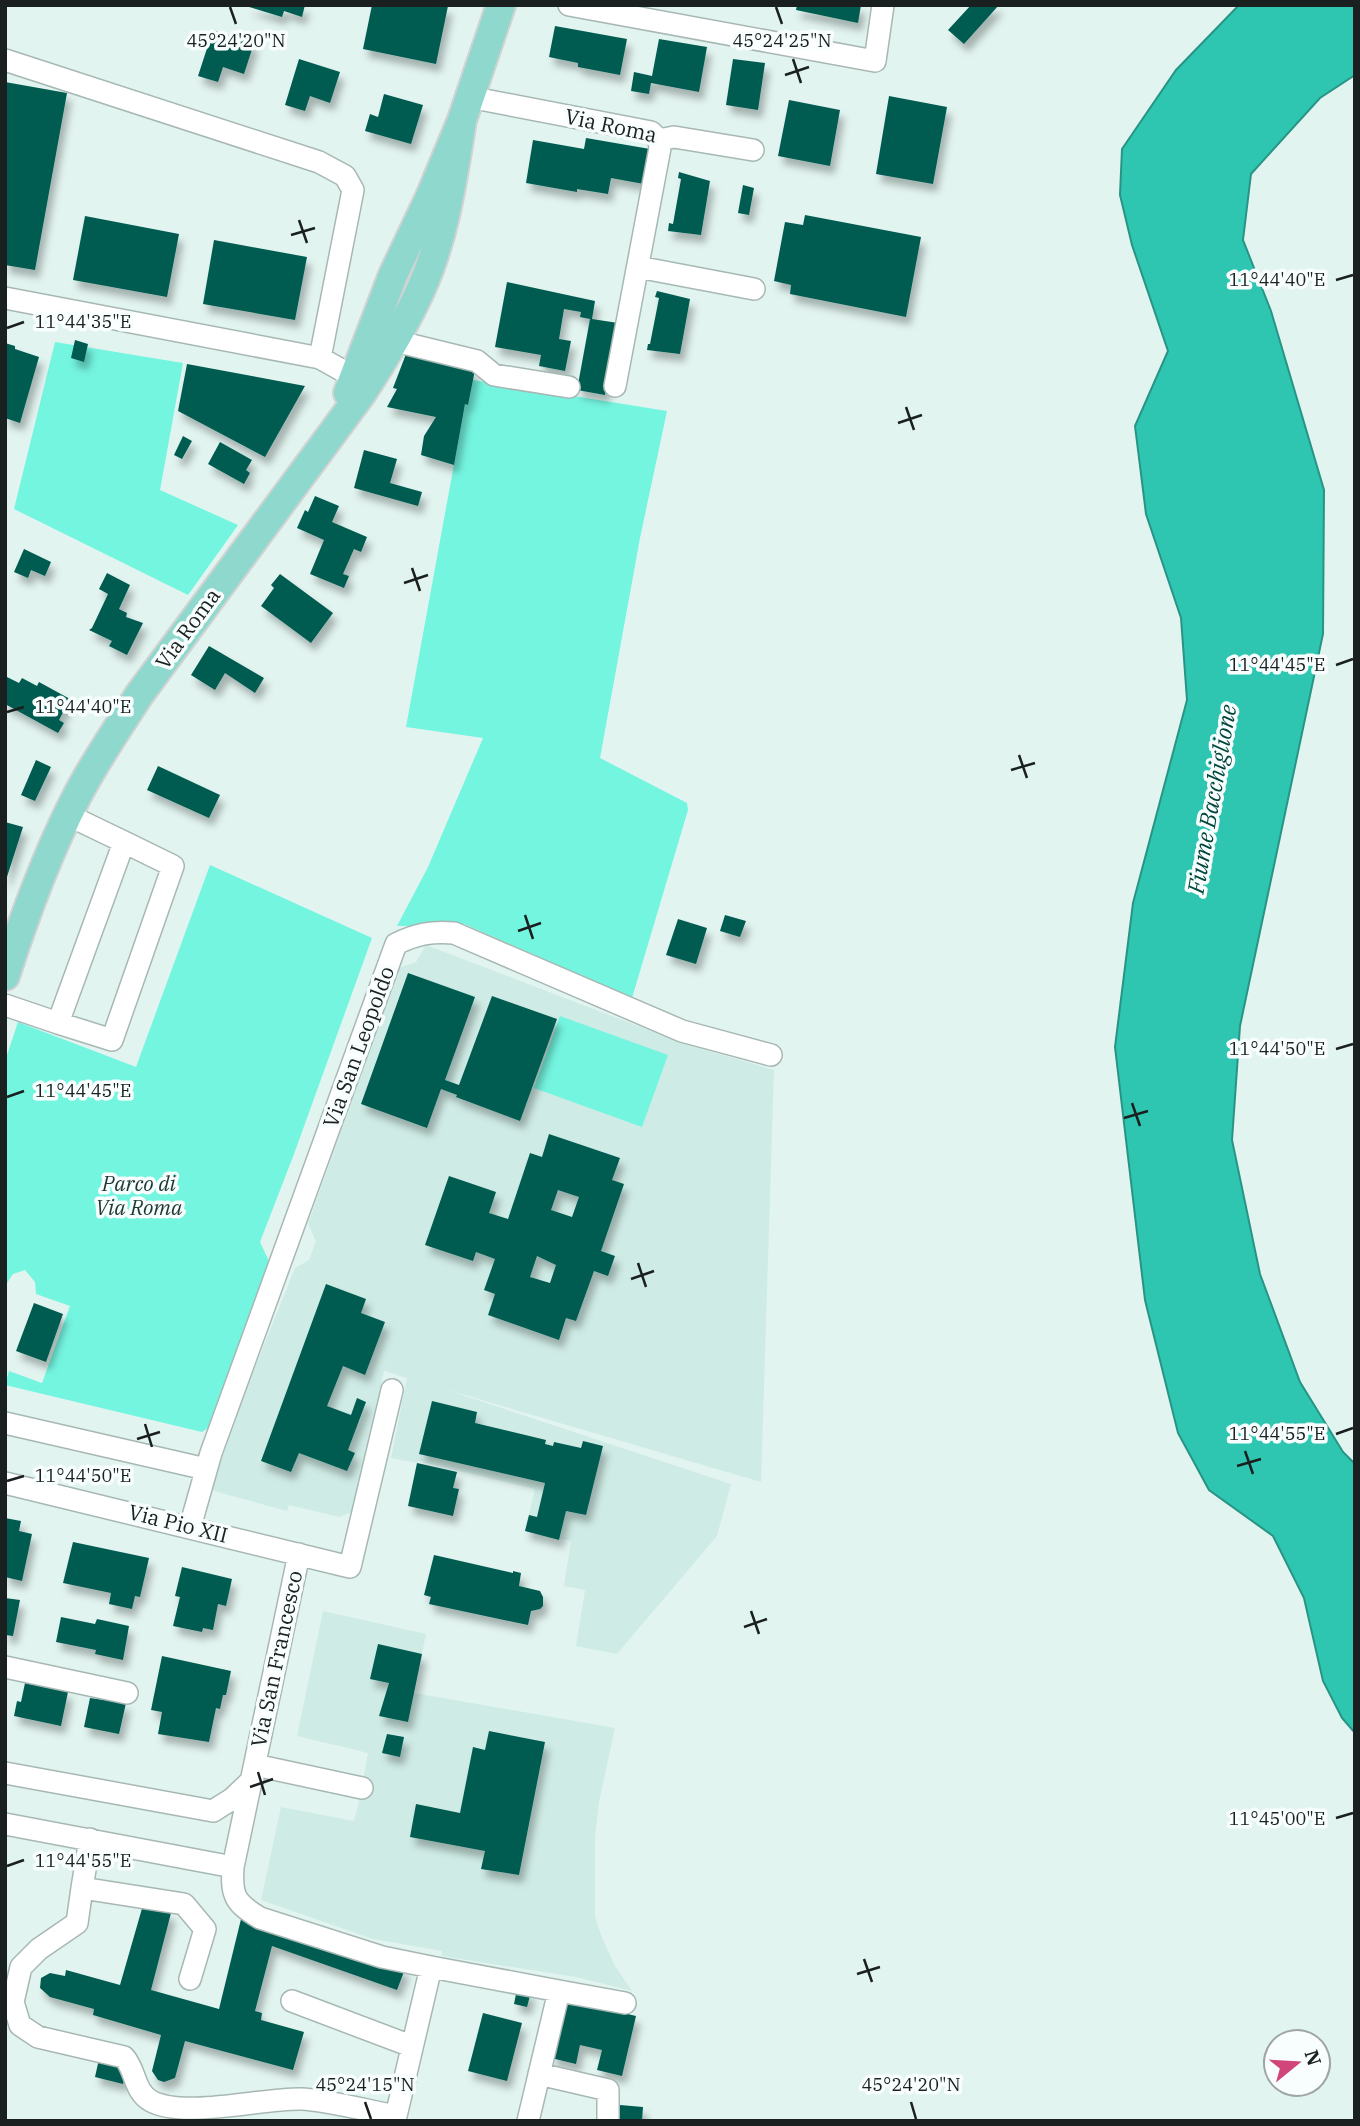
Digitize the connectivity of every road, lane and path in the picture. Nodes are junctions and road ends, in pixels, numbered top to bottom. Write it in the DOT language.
graph roads {
  1 [pos="569,5"];
  2 [pos="883,5"];
  3 [pos="499,6"];
  4 [pos="5,60"];
  5 [pos="466,109"];
  6 [pos="659,139"];
  7 [pos="753,150"];
  8 [pos="638,267"];
  9 [pos="754,289"];
  10 [pos="5,298"];
  11 [pos="395,341"];
  12 [pos="320,358"];
  13 [pos="354,377"];
  14 [pos="615,386"];
  15 [pos="569,387"];
  16 [pos="323,446"];
  17 [pos="68,815"];
  18 [pos="124,842"];
  19 [pos="7,961"];
  20 [pos="5,1005"];
  21 [pos="58,1023"];
  22 [pos="771,1055"];
  23 [pos="392,1390"];
  24 [pos="5,1423"];
  25 [pos="208,1461"];
  26 [pos="5,1483"];
  27 [pos="190,1527"];
  28 [pos="299,1554"];
  29 [pos="5,1667"];
  30 [pos="127,1693"];
  31 [pos="254,1772"];
  32 [pos="5,1773"];
  33 [pos="362,1788"];
  34 [pos="213,1811"];
  35 [pos="5,1824"];
  36 [pos="90,1839"];
  37 [pos="238,1845"];
  38 [pos="233,1867"];
  39 [pos="82,1888"];
  40 [pos="431,1967"];
  41 [pos="190,1979"];
  42 [pos="559,1990"];
  43 [pos="292,2001"];
  44 [pos="625,2003"];
  45 [pos="411,2046"];
  46 [pos="539,2074"];
  47 [pos="528,2121"];
  48 [pos="608,2121"];
  1 -- 2 [label="street"];
  3 -- 5 [label="main road, Via Roma"];
  4 -- 12 [label="street"];
  5 -- 6 [label="street, Via Roma"];
  5 -- 11 [label="main road, Via Roma"];
  5 -- 13 [label="main road, Via Roma"];
  6 -- 7 [label="street, Via Roma"];
  6 -- 8 [label="street"];
  8 -- 9 [label="street"];
  8 -- 14 [label="street"];
  10 -- 12 [label="street"];
  11 -- 15 [label="street"];
  11 -- 16 [label="main road, Via Roma"];
  12 -- 13 [label="street"];
  13 -- 16 [label="main road, Via Roma"];
  16 -- 17 [label="main road, Via Roma"];
  17 -- 18 [label="street"];
  17 -- 19 [label="main road, Via Roma"];
  18 -- 21 [label="street"];
  18 -- 21 [label="street"];
  20 -- 21 [label="street"];
  22 -- 25 [label="street, Via San Leopoldo"];
  23 -- 28 [label="street, Via Pio XII"];
  24 -- 25 [label="street"];
  25 -- 27 [label="street, Via San Leopoldo"];
  26 -- 27 [label="street, Via Pio XII"];
  27 -- 28 [label="street, Via Pio XII"];
  28 -- 31 [label="street, Via San Francesco"];
  29 -- 30 [label="street"];
  31 -- 33 [label="street"];
  31 -- 34 [label="street"];
  31 -- 37 [label="street, Via San Francesco"];
  32 -- 34 [label="street"];
  34 -- 37 [label="street"];
  35 -- 36 [label="street"];
  36 -- 38 [label="street"];
  36 -- 39 [label="street"];
  37 -- 38 [label="street, Via San Francesco"];
  38 -- 40 [label="street"];
  39 -- 41 [label="street"];
  39 -- 45 [label="street"];
  40 -- 42 [label="street"];
  40 -- 45 [label="street"];
  42 -- 44 [label="street"];
  42 -- 46 [label="street"];
  43 -- 45 [label="street"];
  46 -- 47 [label="street"];
  46 -- 48 [label="street"];
}
